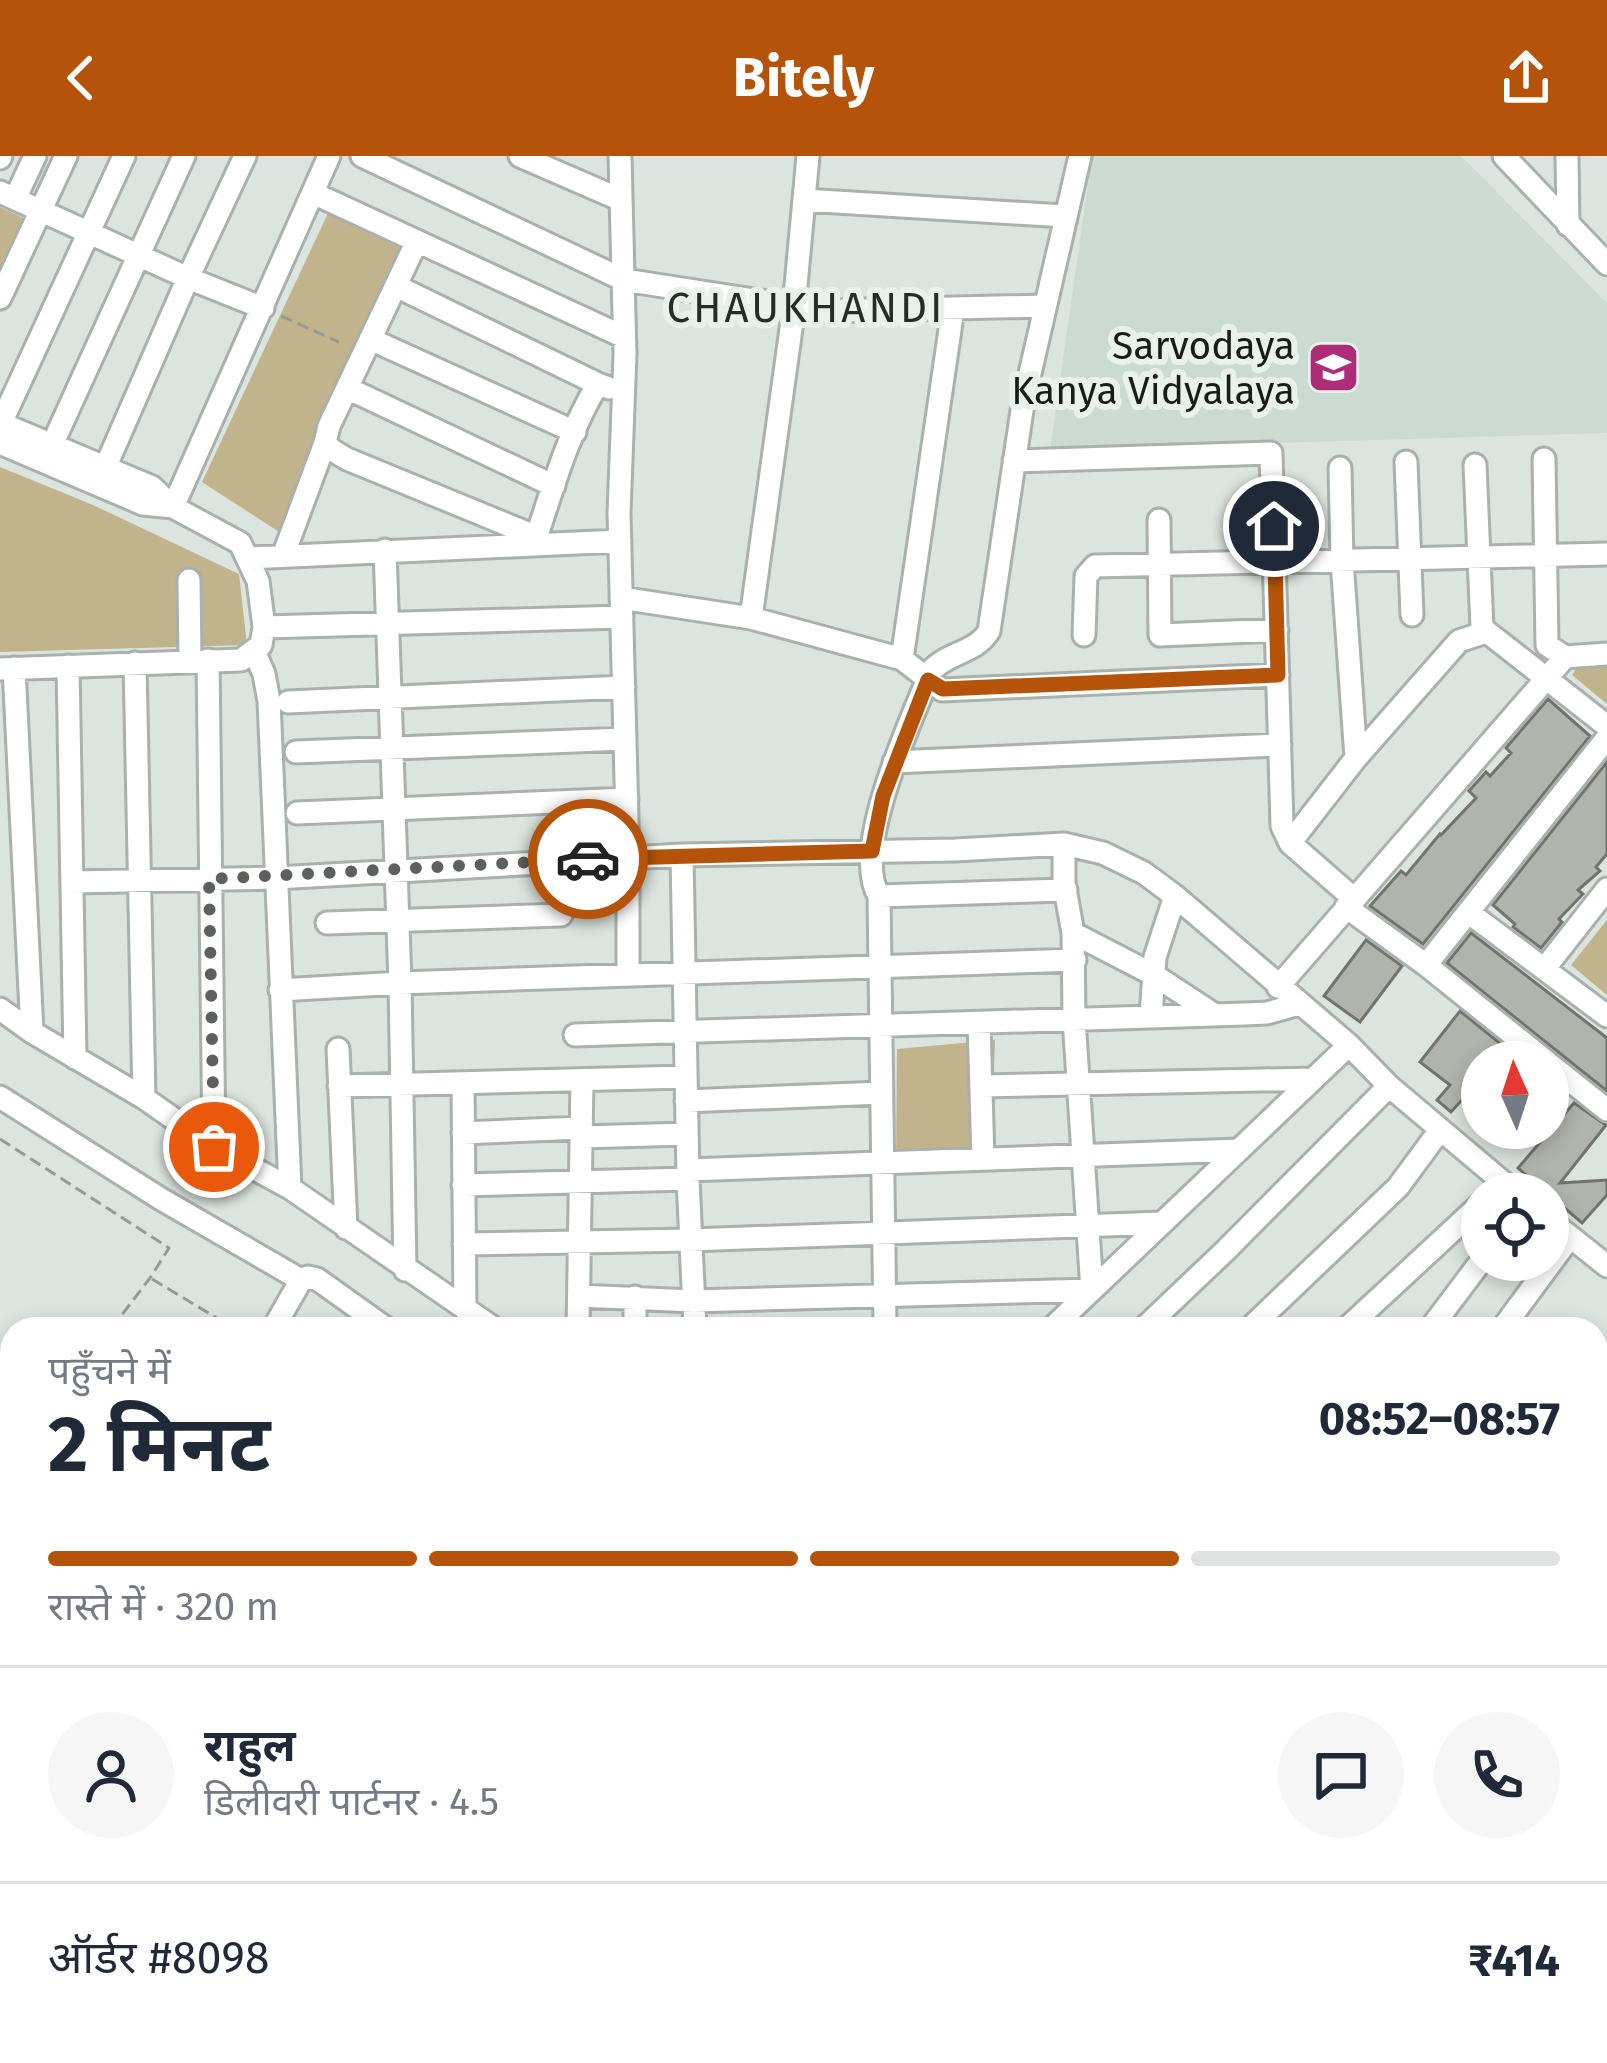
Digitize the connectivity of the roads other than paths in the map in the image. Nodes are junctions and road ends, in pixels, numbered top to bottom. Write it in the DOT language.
graph roads {
  1 [pos="35,156"];
  2 [pos="66,156"];
  3 [pos="124,156"];
  4 [pos="184,156"];
  5 [pos="245,156"];
  6 [pos="329,156"];
  7 [pos="362,156"];
  8 [pos="520,156"];
  9 [pos="620,156"];
  10 [pos="808,156"];
  11 [pos="1080,156"];
  12 [pos="1567,156"];
  13 [pos="1509,159"];
  14 [pos="313,193"];
  15 [pos="7,196"];
  16 [pos="619,199"];
  17 [pos="804,200"];
  18 [pos="39,210"];
  19 [pos="1064,216"];
  20 [pos="1568,225"];
  21 [pos="88,232"];
  22 [pos="417,241"];
  23 [pos="139,255"];
  24 [pos="1607,265"];
  25 [pos="188,278"];
  26 [pos="624,280"];
  27 [pos="396,286"];
  28 [pos="0,298"];
  29 [pos="1044,305"];
  30 [pos="794,307"];
  31 [pos="263,308"];
  32 [pos="952,309"];
  33 [pos="624,337"];
  34 [pos="370,340"];
  35 [pos="598,384"];
  36 [pos="346,388"];
  37 [pos="623,393"];
  38 [pos="0,423"];
  39 [pos="575,432"];
  40 [pos="326,442"];
  41 [pos="0,443"];
  42 [pos="52,446"];
  43 [pos="1544,459"];
  44 [pos="1014,461"];
  45 [pos="1406,462"];
  46 [pos="1474,465"];
  47 [pos="105,468"];
  48 [pos="1340,468"];
  49 [pos="554,486"];
  50 [pos="173,507"];
  51 [pos="1159,520"];
  52 [pos="536,541"];
  53 [pos="620,541"];
  54 [pos="385,550"];
  55 [pos="244,551"];
  56 [pos="1607,554"];
  57 [pos="1546,555"];
  58 [pos="284,556"];
  59 [pos="1477,557"];
  60 [pos="1410,560"];
  61 [pos="1342,562"];
  62 [pos="1275,563"];
  63 [pos="1159,565"];
  64 [pos="189,580"];
  65 [pos="622,608"];
  66 [pos="1412,614"];
  67 [pos="751,618"];
  68 [pos="386,624"];
  69 [pos="264,627"];
  70 [pos="1277,630"];
  71 [pos="1486,632"];
  72 [pos="1084,635"];
  73 [pos="254,651"];
  74 [pos="1607,654"];
  75 [pos="1565,657"];
  76 [pos="902,659"];
  77 [pos="199,660"];
  78 [pos="135,663"];
  79 [pos="68,666"];
  80 [pos="7,668"];
  81 [pos="1278,675"];
  82 [pos="1546,677"];
  83 [pos="928,680"];
  84 [pos="624,687"];
  85 [pos="389,697"];
  86 [pos="288,702"];
  87 [pos="1607,726"];
  88 [pos="1607,738"];
  89 [pos="625,739"];
  90 [pos="1280,745"];
  91 [pos="390,748"];
  92 [pos="296,752"];
  93 [pos="1356,758"];
  94 [pos="895,762"];
  95 [pos="627,799"];
  96 [pos="392,808"];
  97 [pos="297,813"];
  98 [pos="1290,843"];
  99 [pos="1064,844"];
  100 [pos="872,851"];
  101 [pos="682,855"];
  102 [pos="628,857"];
  103 [pos="394,869"];
  104 [pos="276,878"];
  105 [pos="209,879"];
  106 [pos="139,880"];
  107 [pos="72,882"];
  108 [pos="1607,889"];
  109 [pos="1066,890"];
  110 [pos="879,896"];
  111 [pos="1175,896"];
  112 [pos="1350,902"];
  113 [pos="1468,912"];
  114 [pos="561,915"];
  115 [pos="397,919"];
  116 [pos="328,923"];
  117 [pos="1073,933"];
  118 [pos="1075,960"];
  119 [pos="1426,965"];
  120 [pos="880,966"];
  121 [pos="1544,968"];
  122 [pos="683,972"];
  123 [pos="628,974"];
  124 [pos="1154,975"];
  125 [pos="400,983"];
  126 [pos="1278,987"];
  127 [pos="280,990"];
  128 [pos="1299,1004"];
  129 [pos="0,1010"];
  130 [pos="1151,1016"];
  131 [pos="1215,1016"];
  132 [pos="1607,1016"];
  133 [pos="1074,1019"];
  134 [pos="979,1023"];
  135 [pos="881,1026"];
  136 [pos="32,1032"];
  137 [pos="685,1032"];
  138 [pos="575,1035"];
  139 [pos="1521,1041"];
  140 [pos="1349,1045"];
  141 [pos="338,1048"];
  142 [pos="75,1058"];
  143 [pos="686,1077"];
  144 [pos="1313,1079"];
  145 [pos="582,1080"];
  146 [pos="1569,1080"];
  147 [pos="463,1083"];
  148 [pos="401,1084"];
  149 [pos="1078,1084"];
  150 [pos="339,1086"];
  151 [pos="981,1086"];
  152 [pos="1389,1086"];
  153 [pos="881,1093"];
  154 [pos="0,1097"];
  155 [pos="144,1098"];
  156 [pos="686,1101"];
  157 [pos="1607,1110"];
  158 [pos="1440,1130"];
  159 [pos="581,1132"];
  160 [pos="463,1133"];
  161 [pos="687,1134"];
  162 [pos="214,1147"];
  163 [pos="1239,1150"];
  164 [pos="1083,1156"];
  165 [pos="982,1159"];
  166 [pos="882,1163"];
  167 [pos="1486,1173"];
  168 [pos="688,1175"];
  169 [pos="581,1181"];
  170 [pos="464,1185"];
  171 [pos="290,1188"];
  172 [pos="1461,1222"];
  173 [pos="1162,1223"];
  174 [pos="1088,1225"];
  175 [pos="346,1228"];
  176 [pos="883,1231"];
  177 [pos="1570,1237"];
  178 [pos="690,1240"];
  179 [pos="581,1242"];
  180 [pos="464,1244"];
  181 [pos="1607,1266"];
  182 [pos="405,1270"];
  183 [pos="301,1280"];
  184 [pos="1467,1281"];
  185 [pos="1092,1290"];
  186 [pos="579,1296"];
  187 [pos="883,1296"];
  188 [pos="634,1297"];
  189 [pos="693,1300"];
  190 [pos="465,1309"];
  191 [pos="280,1317"];
  192 [pos="356,1317"];
  193 [pos="477,1317"];
  194 [pos="578,1317"];
  195 [pos="634,1317"];
  196 [pos="694,1317"];
  197 [pos="884,1317"];
  198 [pos="1064,1317"];
  199 [pos="1156,1317"];
  200 [pos="1262,1317"];
  201 [pos="1359,1317"];
  202 [pos="1439,1317"];
  203 [pos="1511,1317"];
  1 -- 15 [label="street"];
  2 -- 18 [label="street"];
  3 -- 21 [label="street"];
  4 -- 23 [label="street"];
  5 -- 25 [label="street"];
  6 -- 14 [label="street"];
  7 -- 26 [label="street"];
  8 -- 16 [label="street"];
  9 -- 16 [label="street"];
  10 -- 17 [label="street"];
  11 -- 19 [label="street"];
  12 -- 20 [label="street"];
  13 -- 20 [label="street"];
  14 -- 22 [label="street"];
  14 -- 31 [label="street"];
  15 -- 18 [label="street"];
  16 -- 26 [label="street"];
  17 -- 19 [label="street"];
  17 -- 30 [label="street"];
  18 -- 21 [label="street"];
  18 -- 28 [label="street"];
  19 -- 29 [label="street"];
  20 -- 24 [label="street"];
  21 -- 23 [label="street"];
  21 -- 38 [label="street"];
  22 -- 27 [label="street"];
  22 -- 33 [label="street"];
  23 -- 25 [label="street"];
  23 -- 42 [label="street"];
  25 -- 31 [label="street"];
  25 -- 47 [label="street"];
  26 -- 30 [label="street"];
  26 -- 33 [label="street"];
  27 -- 34 [label="street"];
  27 -- 35 [label="street"];
  29 -- 32 [label="street"];
  29 -- 44 [label="street"];
  30 -- 32 [label="street"];
  30 -- 67 [label="street"];
  31 -- 50 [label="street"];
  32 -- 76 [label="street"];
  33 -- 37 [label="street"];
  34 -- 36 [label="street"];
  34 -- 39 [label="street"];
  35 -- 37 [label="street"];
  35 -- 39 [label="street"];
  36 -- 40 [label="street"];
  36 -- 49 [label="street"];
  37 -- 53 [label="street"];
  38 -- 42 [label="street"];
  39 -- 49 [label="street"];
  40 -- 52 [label="street"];
  40 -- 58 [label="street"];
  41 -- 50 [label="street"];
  42 -- 47 [label="street"];
  43 -- 57 [label="street"];
  44 -- 62 [label="street"];
  44 -- 83 [label="street"];
  45 -- 60 [label="street"];
  46 -- 59 [label="street"];
  47 -- 50 [label="street"];
  48 -- 61 [label="street"];
  49 -- 52 [label="street"];
  50 -- 55 [label="street"];
  51 -- 63 [label="street"];
  52 -- 53 [label="street"];
  52 -- 54 [label="street"];
  53 -- 65 [label="street"];
  54 -- 58 [label="street"];
  54 -- 68 [label="street"];
  55 -- 58 [label="street"];
  55 -- 69 [label="street"];
  56 -- 57 [label="street"];
  57 -- 59 [label="street"];
  57 -- 75 [label="street"];
  59 -- 60 [label="street"];
  59 -- 71 [label="street"];
  60 -- 61 [label="street"];
  60 -- 66 [label="street"];
  61 -- 62 [label="street"];
  61 -- 93 [label="street"];
  62 -- 63 [label="street"];
  62 -- 70 [label="street"];
  63 -- 70 [label="street"];
  63 -- 72 [label="street"];
  64 -- 77 [label="street"];
  65 -- 67 [label="street"];
  65 -- 68 [label="street"];
  65 -- 84 [label="street"];
  67 -- 76 [label="street"];
  68 -- 69 [label="street"];
  68 -- 85 [label="street"];
  69 -- 73 [label="street"];
  70 -- 81 [label="street"];
  71 -- 82 [label="street"];
  71 -- 93 [label="street"];
  73 -- 77 [label="street"];
  73 -- 104 [label="street"];
  74 -- 75 [label="street"];
  75 -- 82 [label="street"];
  76 -- 83 [label="street"];
  77 -- 78 [label="street"];
  77 -- 105 [label="street"];
  78 -- 79 [label="street"];
  78 -- 106 [label="street"];
  79 -- 80 [label="street"];
  79 -- 107 [label="street"];
  80 -- 136 [label="street"];
  81 -- 83 [label="street"];
  81 -- 90 [label="street"];
  82 -- 87 [label="street"];
  82 -- 112 [label="street"];
  83 -- 94 [label="street"];
  84 -- 85 [label="street"];
  84 -- 89 [label="street"];
  85 -- 86 [label="street"];
  85 -- 91 [label="street"];
  88 -- 113 [label="street"];
  89 -- 91 [label="street"];
  89 -- 95 [label="street"];
  90 -- 94 [label="street"];
  90 -- 98 [label="street"];
  91 -- 92 [label="street"];
  91 -- 96 [label="street"];
  93 -- 98 [label="street"];
  94 -- 100 [label="street"];
  95 -- 96 [label="street"];
  95 -- 102 [label="street"];
  96 -- 97 [label="street"];
  96 -- 103 [label="street"];
  98 -- 112 [label="street"];
  99 -- 100 [label="street"];
  99 -- 109 [label="street"];
  99 -- 111 [label="street"];
  100 -- 101 [label="street"];
  100 -- 110 [label="street"];
  101 -- 102 [label="street"];
  101 -- 122 [label="street"];
  102 -- 103 [label="street"];
  102 -- 123 [label="street"];
  103 -- 104 [label="street"];
  103 -- 115 [label="street"];
  104 -- 105 [label="street"];
  104 -- 127 [label="street"];
  105 -- 106 [label="street"];
  105 -- 162 [label="street"];
  106 -- 107 [label="street"];
  106 -- 155 [label="street"];
  107 -- 142 [label="street"];
  108 -- 121 [label="street"];
  109 -- 110 [label="street"];
  109 -- 117 [label="street"];
  110 -- 120 [label="street"];
  111 -- 124 [label="street"];
  111 -- 126 [label="street"];
  112 -- 119 [label="street"];
  112 -- 126 [label="street"];
  113 -- 119 [label="street"];
  113 -- 121 [label="street"];
  114 -- 115 [label="street"];
  115 -- 116 [label="street"];
  115 -- 125 [label="street"];
  117 -- 118 [label="street"];
  117 -- 124 [label="street"];
  118 -- 120 [label="street"];
  118 -- 133 [label="street"];
  119 -- 139 [label="street"];
  120 -- 122 [label="street"];
  120 -- 135 [label="street"];
  121 -- 132 [label="street"];
  122 -- 123 [label="street"];
  122 -- 137 [label="street"];
  123 -- 125 [label="street"];
  124 -- 130 [label="street"];
  124 -- 131 [label="street"];
  125 -- 127 [label="street"];
  125 -- 148 [label="street"];
  126 -- 128 [label="street"];
  127 -- 171 [label="street"];
  128 -- 131 [label="street"];
  128 -- 140 [label="street"];
  129 -- 136 [label="street"];
  130 -- 131 [label="street"];
  130 -- 133 [label="street"];
  133 -- 134 [label="street"];
  133 -- 149 [label="street"];
  134 -- 135 [label="street"];
  134 -- 151 [label="street"];
  135 -- 137 [label="street"];
  135 -- 153 [label="street"];
  136 -- 142 [label="street"];
  137 -- 138 [label="street"];
  137 -- 143 [label="street"];
  140 -- 144 [label="street"];
  140 -- 152 [label="street"];
  141 -- 150 [label="street"];
  142 -- 155 [label="street"];
  143 -- 145 [label="street"];
  143 -- 156 [label="street"];
  144 -- 149 [label="street"];
  144 -- 163 [label="street"];
  145 -- 147 [label="street"];
  145 -- 159 [label="street"];
  146 -- 157 [label="street"];
  147 -- 148 [label="street"];
  147 -- 160 [label="street"];
  148 -- 150 [label="street"];
  148 -- 182 [label="street"];
  149 -- 151 [label="street"];
  149 -- 164 [label="street"];
  150 -- 175 [label="street"];
  151 -- 165 [label="street"];
  152 -- 158 [label="street"];
  152 -- 199 [label="street"];
  153 -- 156 [label="street"];
  153 -- 166 [label="street"];
  154 -- 183 [label="street"];
  155 -- 162 [label="street"];
  156 -- 161 [label="street"];
  158 -- 167 [label="street"];
  158 -- 200 [label="street"];
  159 -- 160 [label="street"];
  159 -- 161 [label="street"];
  159 -- 169 [label="street"];
  160 -- 170 [label="street"];
  161 -- 168 [label="street"];
  162 -- 171 [label="street"];
  163 -- 164 [label="street"];
  163 -- 173 [label="street"];
  164 -- 165 [label="street"];
  164 -- 174 [label="street"];
  165 -- 166 [label="street"];
  166 -- 168 [label="street"];
  166 -- 176 [label="street"];
  168 -- 169 [label="street"];
  168 -- 178 [label="street"];
  169 -- 170 [label="street"];
  169 -- 179 [label="street"];
  170 -- 180 [label="street"];
  171 -- 175 [label="street"];
  172 -- 201 [label="street"];
  173 -- 174 [label="street"];
  173 -- 185 [label="street"];
  174 -- 176 [label="street"];
  174 -- 185 [label="street"];
  175 -- 182 [label="street"];
  176 -- 178 [label="street"];
  176 -- 187 [label="street"];
  177 -- 181 [label="street"];
  177 -- 203 [label="street"];
  178 -- 179 [label="street"];
  178 -- 189 [label="street"];
  179 -- 180 [label="street"];
  179 -- 186 [label="street"];
  180 -- 190 [label="street"];
  182 -- 190 [label="street"];
  183 -- 191 [label="street"];
  183 -- 192 [label="street"];
  184 -- 202 [label="street"];
  185 -- 187 [label="street"];
  185 -- 198 [label="street"];
  186 -- 188 [label="street"];
  186 -- 194 [label="street"];
  187 -- 189 [label="street"];
  187 -- 197 [label="street"];
  188 -- 189 [label="street"];
  188 -- 195 [label="street"];
  189 -- 196 [label="street"];
  190 -- 193 [label="street"];
}
